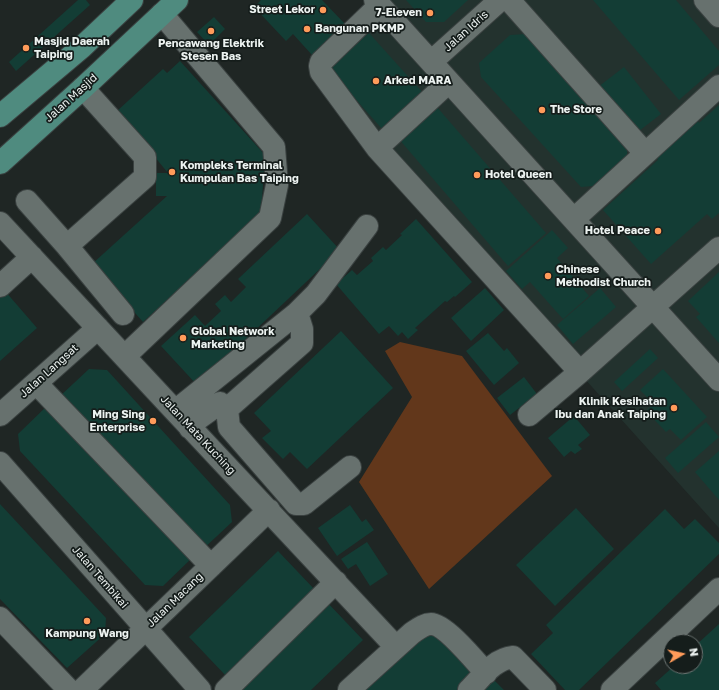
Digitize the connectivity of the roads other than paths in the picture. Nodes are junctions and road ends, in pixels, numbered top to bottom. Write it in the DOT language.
graph roads {
  1 [pos="132,0"];
  2 [pos="500,0"];
  3 [pos="510,0"];
  4 [pos="704,0"];
  5 [pos="377,3"];
  6 [pos="169,7"];
  7 [pos="719,16"];
  8 [pos="431,62"];
  9 [pos="449,82"];
  10 [pos="719,86"];
  11 [pos="84,88"];
  12 [pos="0,116"];
  13 [pos="377,148"];
  14 [pos="645,154"];
  15 [pos="0,163"];
  16 [pos="27,201"];
  17 [pos="574,219"];
  18 [pos="0,223"];
  19 [pos="367,226"];
  20 [pos="67,246"];
  21 [pos="719,248"];
  22 [pos="32,257"];
  23 [pos="0,286"];
  24 [pos="653,307"];
  25 [pos="297,312"];
  26 [pos="123,314"];
  27 [pos="98,328"];
  28 [pos="125,356"];
  29 [pos="580,372"];
  30 [pos="719,380"];
  31 [pos="36,383"];
  32 [pos="227,409"];
  33 [pos="175,411"];
  34 [pos="0,415"];
  35 [pos="529,415"];
  36 [pos="190,428"];
  37 [pos="0,464"];
  38 [pos="350,467"];
  39 [pos="269,510"];
  40 [pos="211,566"];
  41 [pos="336,582"];
  42 [pos="719,589"];
  43 [pos="0,618"];
  44 [pos="146,629"];
  45 [pos="396,647"];
  46 [pos="486,673"];
  47 [pos="619,688"];
  48 [pos="81,689"];
  49 [pos="200,690"];
  50 [pos="226,690"];
  51 [pos="349,690"];
  52 [pos="469,690"];
  53 [pos="545,690"];
  1 -- 12 [label="main road"];
  2 -- 8 [label="street, Jalan Idris"];
  3 -- 14 [label="street"];
  4 -- 7 [label="street"];
  5 -- 8 [label="street"];
  5 -- 13 [label="street"];
  6 -- 11 [label="main road, Jalan Masjid"];
  6 -- 28 [label="street"];
  8 -- 9 [label="street"];
  9 -- 13 [label="street"];
  9 -- 17 [label="street"];
  10 -- 14 [label="street"];
  11 -- 15 [label="main road, Jalan Masjid"];
  11 -- 20 [label="street"];
  13 -- 29 [label="street"];
  14 -- 17 [label="street"];
  16 -- 20 [label="street"];
  17 -- 24 [label="street"];
  18 -- 22 [label="street, Jalan Mata Kuching"];
  19 -- 25 [label="street"];
  20 -- 26 [label="street"];
  21 -- 24 [label="street"];
  22 -- 23 [label="street"];
  22 -- 27 [label="street, Jalan Mata Kuching"];
  24 -- 29 [label="street"];
  24 -- 30 [label="street"];
  25 -- 32 [label="street"];
  25 -- 33 [label="street"];
  27 -- 28 [label="street, Jalan Mata Kuching"];
  27 -- 31 [label="street, Jalan Langsat"];
  28 -- 33 [label="street, Jalan Mata Kuching"];
  29 -- 35 [label="street"];
  31 -- 34 [label="street, Jalan Langsat"];
  31 -- 40 [label="street"];
  32 -- 36 [label="street"];
  32 -- 38 [label="street"];
  33 -- 36 [label="street, Jalan Mata Kuching"];
  36 -- 39 [label="street, Jalan Mata Kuching"];
  37 -- 44 [label="street, Jalan Tembikai"];
  39 -- 40 [label="street, Jalan Macang"];
  39 -- 41 [label="street, Jalan Mata Kuching"];
  40 -- 44 [label="street, Jalan Macang"];
  41 -- 45 [label="street, Jalan Mata Kuching"];
  41 -- 50 [label="street"];
  42 -- 47 [label="street"];
  43 -- 48 [label="street"];
  44 -- 48 [label="street, Jalan Macang"];
  44 -- 49 [label="street, Jalan Tembikai"];
  45 -- 46 [label="street"];
  45 -- 51 [label="street"];
  46 -- 52 [label="street"];
  46 -- 53 [label="street"];
}
